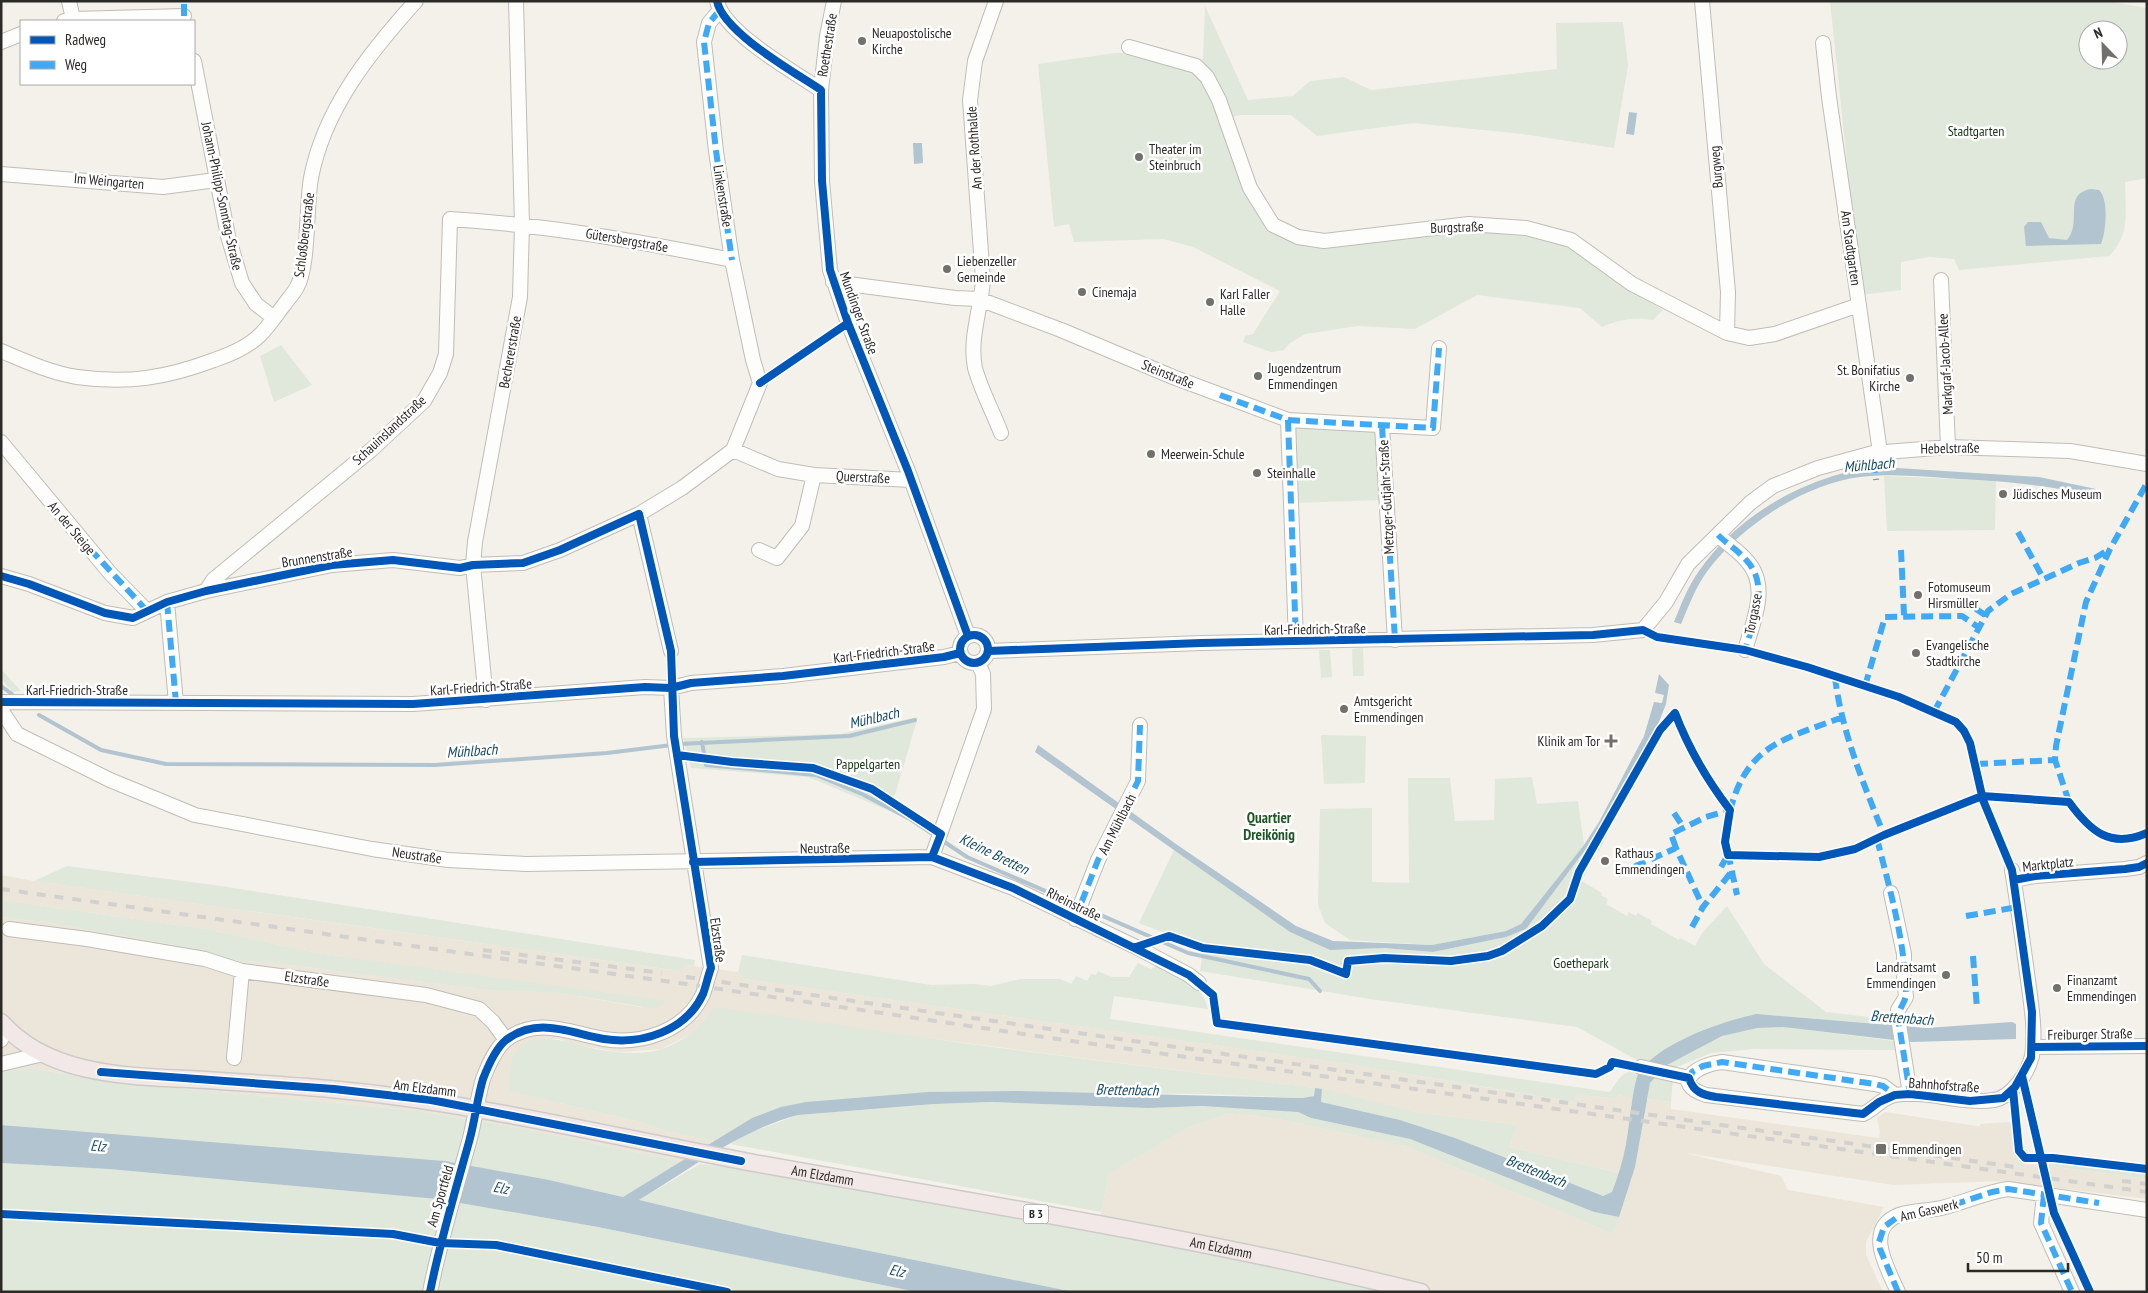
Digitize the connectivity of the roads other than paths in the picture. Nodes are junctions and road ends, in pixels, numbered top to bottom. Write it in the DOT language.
graph roads {
  1 [pos="69,1"];
  2 [pos="184,1"];
  3 [pos="416,1"];
  4 [pos="516,1"];
  5 [pos="834,1"];
  6 [pos="996,1"];
  7 [pos="1702,1"];
  8 [pos="718,6"];
  9 [pos="184,18"];
  10 [pos="69,20"];
  11 [pos="20,34"];
  12 [pos="1,42"];
  13 [pos="1824,43"];
  14 [pos="1130,47"];
  15 [pos="195,66"];
  16 [pos="821,90"];
  17 [pos="1,174"];
  18 [pos="216,180"];
  19 [pos="522,224"];
  20 [pos="732,260"];
  21 [pos="1941,280"];
  22 [pos="833,282"];
  23 [pos="979,299"];
  24 [pos="1859,305"];
  25 [pos="274,318"];
  26 [pos="1727,333"];
  27 [pos="1439,348"];
  28 [pos="1,351"];
  29 [pos="1288,420"];
  30 [pos="1382,426"];
  31 [pos="1001,433"];
  32 [pos="1,442"];
  33 [pos="1948,447"];
  34 [pos="733,450"];
  35 [pos="1880,452"];
  36 [pos="2147,464"];
  37 [pos="814,475"];
  38 [pos="911,480"];
  39 [pos="639,514"];
  40 [pos="1725,541"];
  41 [pos="759,550"];
  42 [pos="473,565"];
  43 [pos="1,576"];
  44 [pos="206,591"];
  45 [pos="167,602"];
  46 [pos="147,611"];
  47 [pos="1643,630"];
  48 [pos="968,636"];
  49 [pos="1395,640"];
  50 [pos="1296,641"];
  51 [pos="1745,650"];
  52 [pos="671,651"];
  53 [pos="988,651"];
  54 [pos="960,653"];
  55 [pos="978,663"];
  56 [pos="671,688"];
  57 [pos="486,700"];
  58 [pos="1,702"];
  59 [pos="176,702"];
  60 [pos="1,710"];
  61 [pos="1140,724"];
  62 [pos="933,855"];
  63 [pos="693,862"];
  64 [pos="2144,865"];
  65 [pos="2013,875"];
  66 [pos="1891,893"];
  67 [pos="1075,919"];
  68 [pos="9,929"];
  69 [pos="242,971"];
  70 [pos="1199,983"];
  71 [pos="2,1029"];
  72 [pos="506,1040"];
  73 [pos="2147,1046"];
  74 [pos="2033,1047"];
  75 [pos="43,1054"];
  76 [pos="234,1058"];
  77 [pos="1,1064"];
  78 [pos="1641,1068"];
  79 [pos="1689,1078"];
  80 [pos="1875,1084"];
  81 [pos="1910,1094"];
  82 [pos="1895,1095"];
  83 [pos="1875,1105"];
  84 [pos="477,1108"];
  85 [pos="2044,1195"];
  86 [pos="2147,1210"];
  87 [pos="430,1292"];
  88 [pos="1421,1292"];
  89 [pos="1898,1292"];
  90 [pos="2072,1292"];
  1 -- 10 [label="street"];
  2 -- 9 [label="street"];
  3 -- 25 [label="street, Schloßbergstraße"];
  4 -- 19 [label="street, Bechererstraße"];
  5 -- 16 [label="street, Roethestraße"];
  6 -- 23 [label="street, An der Rothhalde"];
  7 -- 26 [label="street, Burgweg"];
  8 -- 16 [label="street"];
  8 -- 20 [label="street, Linkenstraße"];
  9 -- 10 [label="street"];
  11 -- 12 [label="street"];
  13 -- 24 [label="street, Am Stadtgarten"];
  14 -- 26 [label="street, Burgstraße"];
  15 -- 18 [label="street, Johann-Philipp-Sonntag-Straße"];
  16 -- 22 [label="street, Mundinger Straße"];
  17 -- 18 [label="street, Im Weingarten"];
  18 -- 25 [label="street, Johann-Philipp-Sonntag-Straße"];
  19 -- 20 [label="street, Gütersbergstraße"];
  19 -- 42 [label="street, Bechererstraße"];
  19 -- 44 [label="street, Schauinslandstraße"];
  20 -- 34 [label="street, Linkenstraße"];
  21 -- 33 [label="street, Markgraf-Jacob-Allee"];
  22 -- 23 [label="street, Steinstraße"];
  22 -- 38 [label="street, Mundinger Straße"];
  23 -- 29 [label="street, Steinstraße"];
  23 -- 31 [label="street, An der Rothhalde"];
  24 -- 26 [label="street, Burgstraße"];
  24 -- 35 [label="street, Am Stadtgarten"];
  25 -- 28 [label="street, Schloßbergstraße"];
  27 -- 30 [label="street, Metzger-Gutjahr-Straße"];
  29 -- 30 [label="street, Steinstraße"];
  29 -- 50 [label="street"];
  30 -- 49 [label="street, Metzger-Gutjahr-Straße"];
  32 -- 46 [label="street, An der Steige"];
  33 -- 35 [label="street, Hebelstraße"];
  33 -- 36 [label="street, Hebelstraße"];
  34 -- 37 [label="street, Querstraße"];
  34 -- 39 [label="street, Brunnenstraße"];
  35 -- 40 [label="street, Hebelstraße"];
  37 -- 38 [label="street, Querstraße"];
  37 -- 41 [label="street"];
  38 -- 48 [label="street, Mundinger Straße"];
  39 -- 42 [label="street, Brunnenstraße"];
  39 -- 52 [label="street"];
  40 -- 47 [label="street, Hebelstraße"];
  40 -- 51 [label="street, Torgasse"];
  42 -- 44 [label="street, Brunnenstraße"];
  42 -- 57 [label="street, Bechererstraße"];
  43 -- 46 [label="street, Brunnenstraße"];
  44 -- 45 [label="street, Brunnenstraße"];
  45 -- 46 [label="street, Brunnenstraße"];
  45 -- 59 [label="street"];
  47 -- 49 [label="street, Karl-Friedrich-Straße"];
  48 -- 53 [label="street"];
  48 -- 54 [label="street"];
  49 -- 50 [label="street, Karl-Friedrich-Straße"];
  50 -- 53 [label="street, Karl-Friedrich-Straße"];
  53 -- 55 [label="street"];
  54 -- 55 [label="street"];
  54 -- 56 [label="street, Karl-Friedrich-Straße"];
  55 -- 62 [label="street"];
  56 -- 57 [label="street, Karl-Friedrich-Straße"];
  56 -- 63 [label="street, Elzstraße"];
  57 -- 59 [label="street, Karl-Friedrich-Straße"];
  58 -- 59 [label="street, Karl-Friedrich-Straße"];
  60 -- 63 [label="street, Neustraße"];
  61 -- 67 [label="street, Am Mühlbach"];
  62 -- 63 [label="street, Neustraße"];
  62 -- 67 [label="street, Rheinstraße"];
  63 -- 72 [label="street, Elzstraße"];
  64 -- 65 [label="street, Marktplatz"];
  65 -- 74 [label="street, Bahnhofstraße"];
  66 -- 81 [label="street"];
  67 -- 70 [label="street, Rheinstraße"];
  68 -- 69 [label="street, Elzstraße"];
  69 -- 72 [label="street, Elzstraße"];
  69 -- 76 [label="street"];
  71 -- 75 [label="main road, Am Elzdamm / B 3"];
  72 -- 84 [label="street, Elzstraße"];
  73 -- 74 [label="street, Freiburger Straße"];
  74 -- 81 [label="street, Bahnhofstraße"];
  75 -- 77 [label="street"];
  75 -- 84 [label="main road, Am Elzdamm / B 3"];
  78 -- 79 [label="street"];
  79 -- 80 [label="street, Bahnhofstraße"];
  79 -- 83 [label="street, Bahnhofstraße"];
  80 -- 82 [label="street, Bahnhofstraße"];
  80 -- 83 [label="street"];
  81 -- 82 [label="street, Bahnhofstraße"];
  82 -- 83 [label="street, Bahnhofstraße"];
  84 -- 87 [label="street, Am Sportfeld"];
  84 -- 88 [label="main road, Am Elzdamm / B 3"];
  85 -- 86 [label="street, Am Gaswerk"];
  85 -- 89 [label="street, Am Gaswerk"];
  85 -- 90 [label="street"];
}
